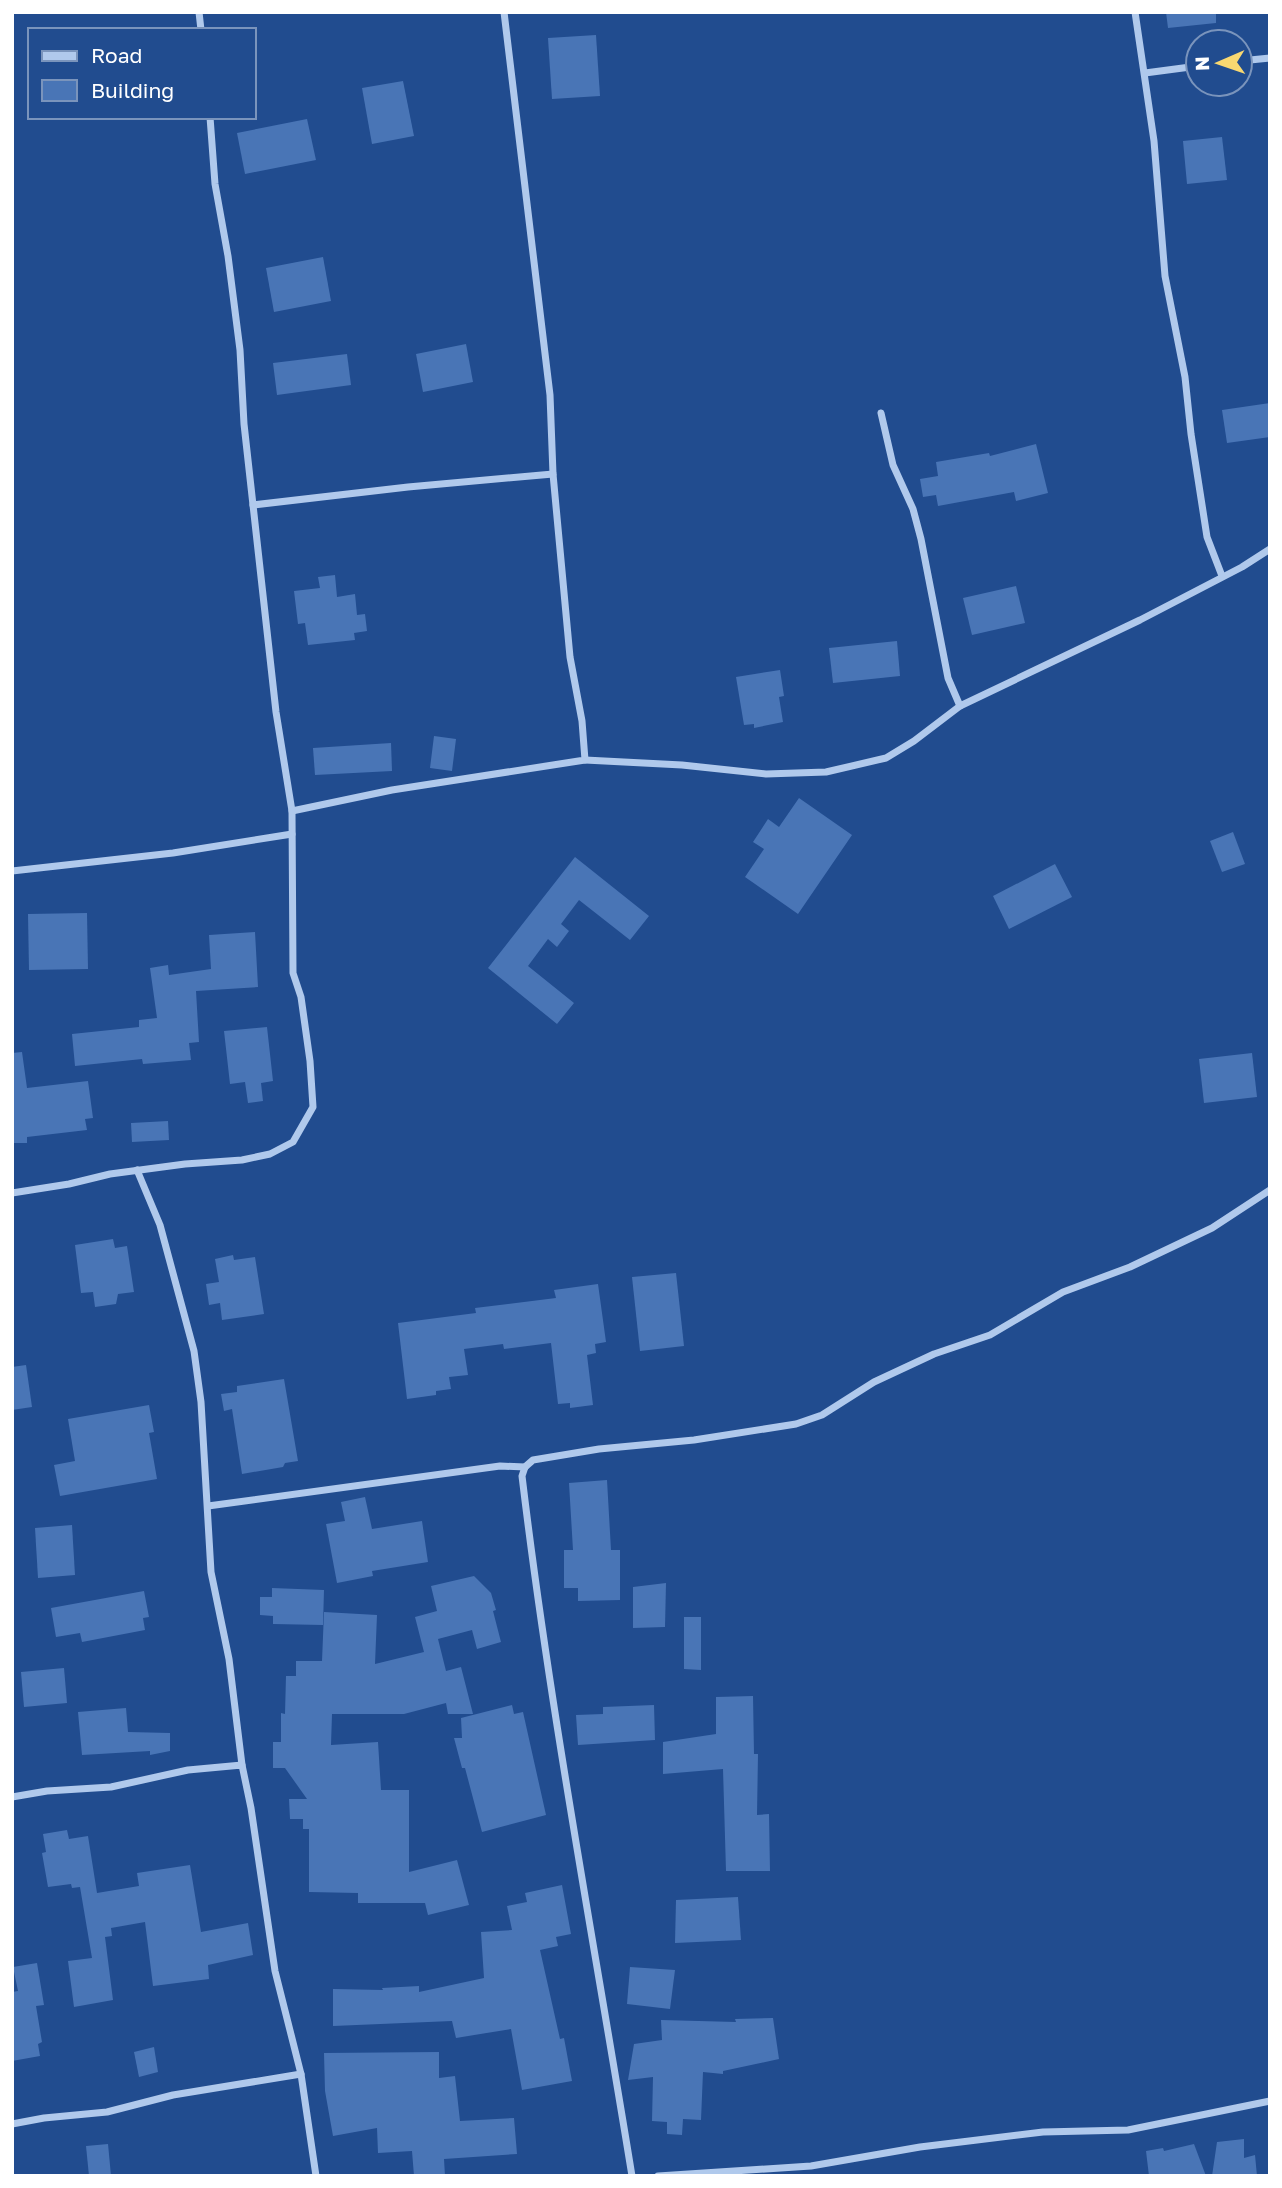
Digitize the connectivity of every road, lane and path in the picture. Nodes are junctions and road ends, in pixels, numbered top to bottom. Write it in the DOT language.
graph roads {
  1 [pos="504,12"];
  2 [pos="1135,12"];
  3 [pos="1184,68"];
  4 [pos="1145,73"];
  5 [pos="210,119"];
  6 [pos="881,413"];
  7 [pos="553,474"];
  8 [pos="253,505"];
  9 [pos="1270,549"];
  10 [pos="1222,576"];
  11 [pos="960,706"];
  12 [pos="585,760"];
  13 [pos="292,811"];
  14 [pos="292,834"];
  15 [pos="12,871"];
  16 [pos="137,1170"];
  17 [pos="1270,1190"];
  18 [pos="12,1193"];
  19 [pos="525,1467"];
  20 [pos="208,1506"];
  21 [pos="242,1765"];
  22 [pos="12,1797"];
  23 [pos="301,2074"];
  24 [pos="1270,2101"];
  25 [pos="12,2124"];
  26 [pos="767,2171"];
  27 [pos="316,2176"];
  28 [pos="632,2176"];
  29 [pos="659,2176"];
  1 -- 7 [label="street"];
  2 -- 4 [label="street"];
  3 -- 4 [label="street"];
  4 -- 10 [label="street"];
  5 -- 8 [label="street"];
  6 -- 11 [label="street"];
  7 -- 8 [label="street"];
  7 -- 12 [label="street"];
  8 -- 13 [label="street"];
  9 -- 10 [label="street"];
  10 -- 11 [label="street"];
  11 -- 12 [label="street"];
  12 -- 13 [label="street"];
  13 -- 14 [label="street"];
  14 -- 15 [label="street"];
  14 -- 16 [label="street"];
  16 -- 18 [label="street"];
  16 -- 20 [label="street"];
  17 -- 19 [label="street"];
  19 -- 20 [label="street"];
  19 -- 28 [label="street"];
  20 -- 21 [label="street"];
  21 -- 22 [label="street"];
  21 -- 23 [label="street"];
  23 -- 25 [label="street"];
  23 -- 27 [label="street"];
  24 -- 26 [label="street"];
  26 -- 29 [label="street"];
}
